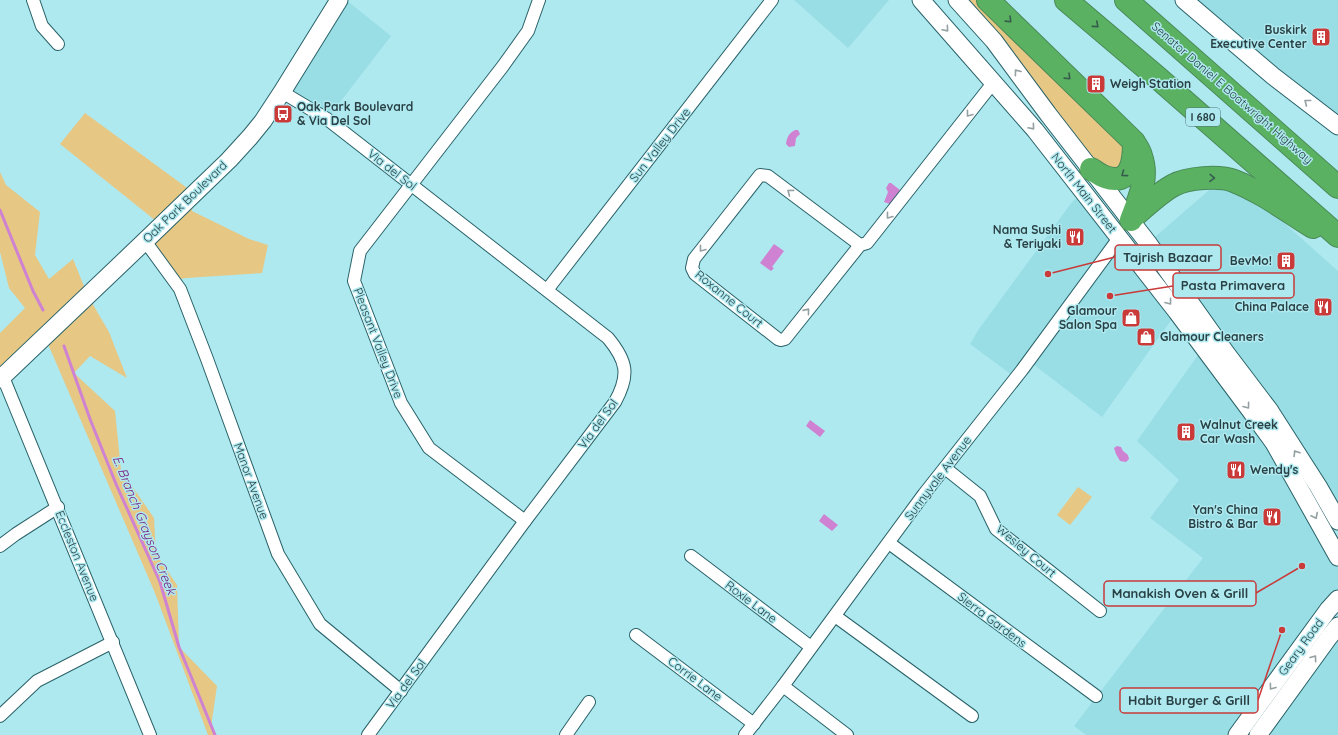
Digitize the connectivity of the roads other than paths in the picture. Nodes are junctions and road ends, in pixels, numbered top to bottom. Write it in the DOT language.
graph roads {
  1 [pos="33,0"];
  2 [pos="339,0"];
  3 [pos="540,0"];
  4 [pos="772,0"];
  5 [pos="921,0"];
  6 [pos="957,0"];
  7 [pos="988,0"];
  8 [pos="1066,0"];
  9 [pos="1089,0"];
  10 [pos="1126,0"];
  11 [pos="1184,0"];
  12 [pos="58,44"];
  13 [pos="994,83"];
  14 [pos="282,92"];
  15 [pos="1338,126"];
  16 [pos="1270,127"];
  17 [pos="1134,142"];
  18 [pos="1091,169"];
  19 [pos="1338,169"];
  20 [pos="411,185"];
  21 [pos="1338,187"];
  22 [pos="1338,218"];
  23 [pos="1131,220"];
  24 [pos="1338,236"];
  25 [pos="1119,238"];
  26 [pos="145,241"];
  27 [pos="1338,242"];
  28 [pos="860,245"];
  29 [pos="547,290"];
  30 [pos="2,378"];
  31 [pos="945,468"];
  32 [pos="1318,486"];
  33 [pos="1338,504"];
  34 [pos="58,507"];
  35 [pos="525,521"];
  36 [pos="1338,521"];
  37 [pos="889,543"];
  38 [pos="0,546"];
  39 [pos="691,556"];
  40 [pos="1338,557"];
  41 [pos="1338,599"];
  42 [pos="1100,611"];
  43 [pos="835,616"];
  44 [pos="1338,626"];
  45 [pos="636,635"];
  46 [pos="113,642"];
  47 [pos="811,647"];
  48 [pos="783,686"];
  49 [pos="401,691"];
  50 [pos="1096,696"];
  51 [pos="589,702"];
  52 [pos="0,716"];
  53 [pos="972,716"];
  54 [pos="754,724"];
  55 [pos="150,735"];
  56 [pos="368,735"];
  57 [pos="566,735"];
  58 [pos="745,735"];
  59 [pos="847,735"];
  60 [pos="1237,735"];
  61 [pos="1258,735"];
  1 -- 12 [label="street"];
  2 -- 14 [label="main road, Oak Park Boulevard"];
  3 -- 20 [label="street, Pleasant Valley Drive"];
  4 -- 29 [label="street, Sun Valley Drive"];
  5 -- 13 [label="main road, North Main Street, one-way"];
  18 -- 6 [label="main road, North Main Street, one-way"];
  7 -- 17 [label="highway, one-way"];
  8 -- 24 [label="highway, I 680, one-way"];
  9 -- 22 [label="highway, I 680"];
  10 -- 16 [label="highway, Senator Daniel E Boatwright Highway"];
  15 -- 11 [label="main road, one-way"];
  13 -- 25 [label="main road, North Main Street, one-way"];
  13 -- 28 [label="street, Roxanne Court, one-way"];
  14 -- 20 [label="street, Via del Sol"];
  14 -- 26 [label="main road, Oak Park Boulevard"];
  16 -- 19 [label="highway"];
  16 -- 21 [label="highway, Senator Daniel E Boatwright Highway"];
  17 -- 18 [label="highway, one-way"];
  17 -- 23 [label="highway"];
  18 -- 23 [label="main road, North Main Street"];
  20 -- 29 [label="street, Via del Sol"];
  20 -- 35 [label="street, Pleasant Valley Drive"];
  23 -- 25 [label="main road, Sunnyvale Avenue"];
  23 -- 27 [label="highway, one-way"];
  32 -- 23 [label="main road, North Main Street, one-way"];
  25 -- 31 [label="street, Sunnyvale Avenue"];
  25 -- 40 [label="main road, North Main Street, one-way"];
  26 -- 30 [label="main road, Oak Park Boulevard"];
  26 -- 49 [label="street, Manor Avenue"];
  28 -- 28 [label="street, Roxanne Court, one-way"];
  29 -- 35 [label="street, Via del Sol"];
  30 -- 34 [label="street, Eccleston Avenue"];
  31 -- 37 [label="street, Sunnyvale Avenue"];
  31 -- 42 [label="street, Wesley Court"];
  32 -- 33 [label="main road"];
  32 -- 36 [label="main road, North Main Street"];
  34 -- 38 [label="street"];
  34 -- 46 [label="street, Eccleston Avenue"];
  35 -- 49 [label="street, Via del Sol"];
  37 -- 43 [label="street, Sunnyvale Avenue"];
  37 -- 50 [label="street, Sierra Gardens"];
  39 -- 47 [label="street, Roxie Lane"];
  41 -- 60 [label="main road, Geary Road, one-way"];
  43 -- 47 [label="street, Sunnyvale Avenue"];
  43 -- 53 [label="street"];
  61 -- 44 [label="main road, Geary Road, one-way"];
  45 -- 54 [label="street, Corrie Lane"];
  46 -- 52 [label="street"];
  46 -- 55 [label="street, Eccleston Avenue"];
  47 -- 48 [label="street, Sunnyvale Avenue"];
  48 -- 54 [label="street, Sunnyvale Avenue"];
  48 -- 59 [label="street"];
  49 -- 56 [label="street, Via del Sol"];
  51 -- 57 [label="street"];
  54 -- 58 [label="street, Sunnyvale Avenue"];
}
